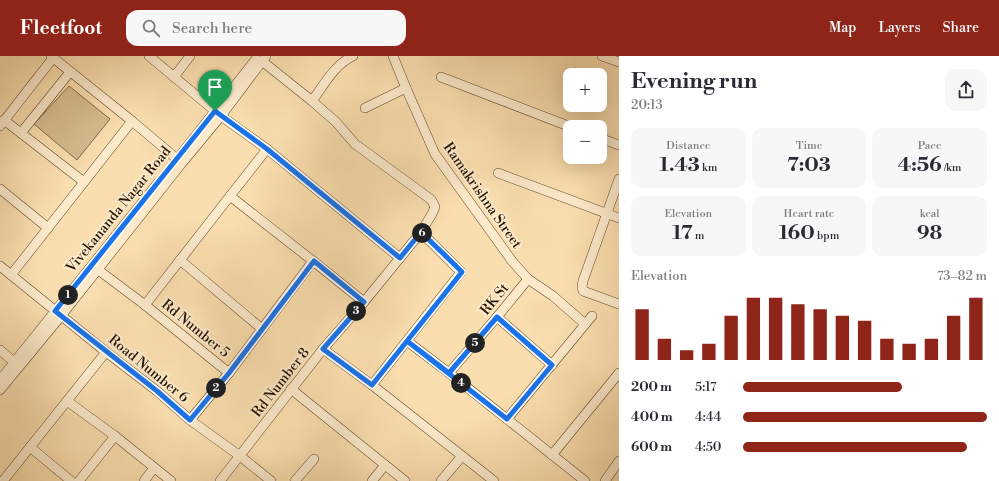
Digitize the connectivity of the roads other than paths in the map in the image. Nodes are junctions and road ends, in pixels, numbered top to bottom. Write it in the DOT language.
graph roads {
  1 [pos="149,56"];
  2 [pos="190,56"];
  3 [pos="353,56"];
  4 [pos="393,56"];
  5 [pos="602,56"];
  6 [pos="52,57"];
  7 [pos="262,58"];
  8 [pos="619,62"];
  9 [pos="70,72"];
  10 [pos="174,77"];
  11 [pos="441,77"];
  12 [pos="406,88"];
  13 [pos="312,101"];
  14 [pos="365,108"];
  15 [pos="218,113"];
  16 [pos="132,121"];
  17 [pos="2,123"];
  18 [pos="563,124"];
  19 [pos="21,133"];
  20 [pos="607,141"];
  21 [pos="619,145"];
  22 [pos="267,149"];
  23 [pos="177,159"];
  24 [pos="498,173"];
  25 [pos="619,179"];
  26 [pos="84,182"];
  27 [pos="0,188"];
  28 [pos="230,196"];
  29 [pos="607,214"];
  30 [pos="619,218"];
  31 [pos="48,228"];
  32 [pos="421,232"];
  33 [pos="400,258"];
  34 [pos="180,260"];
  35 [pos="314,261"];
  36 [pos="0,266"];
  37 [pos="97,269"];
  38 [pos="11,275"];
  39 [pos="528,279"];
  40 [pos="364,302"];
  41 [pos="619,304"];
  42 [pos="145,305"];
  43 [pos="58,313"];
  44 [pos="592,316"];
  45 [pos="497,317"];
  46 [pos="585,324"];
  47 [pos="262,329"];
  48 [pos="407,341"];
  49 [pos="323,349"];
  50 [pos="0,350"];
  51 [pos="106,352"];
  52 [pos="14,362"];
  53 [pos="552,365"];
  54 [pos="229,373"];
  55 [pos="449,373"];
  56 [pos="619,373"];
  57 [pos="0,380"];
  58 [pos="372,385"];
  59 [pos="0,390"];
  60 [pos="291,390"];
  61 [pos="67,401"];
  62 [pos="507,419"];
  63 [pos="190,420"];
  64 [pos="115,436"];
  65 [pos="30,447"];
  66 [pos="552,454"];
  67 [pos="240,456"];
  68 [pos="462,456"];
  69 [pos="314,458"];
  70 [pos="619,461"];
  71 [pos="385,465"];
  72 [pos="154,468"];
  73 [pos="3,481"];
  74 [pos="71,481"];
  75 [pos="79,481"];
  76 [pos="144,481"];
  77 [pos="171,481"];
  78 [pos="220,481"];
  79 [pos="271,481"];
  80 [pos="295,481"];
  81 [pos="372,481"];
  82 [pos="406,481"];
  83 [pos="441,481"];
  84 [pos="494,481"];
  85 [pos="585,481"];
  86 [pos="605,481"];
  1 -- 10 [label="street"];
  2 -- 10 [label="street"];
  3 -- 13 [label="street"];
  4 -- 12 [label="street, Ramakrishna Street"];
  5 -- 8 [label="street"];
  6 -- 9 [label="street"];
  6 -- 17 [label="street"];
  7 -- 13 [label="street"];
  7 -- 15 [label="street, Vivekananda Nagar Road"];
  9 -- 16 [label="street"];
  9 -- 19 [label="street"];
  10 -- 15 [label="street"];
  11 -- 18 [label="street"];
  12 -- 14 [label="street"];
  12 -- 39 [label="street, Ramakrishna Street"];
  13 -- 32 [label="street, Rd Number 8"];
  15 -- 22 [label="street"];
  15 -- 23 [label="street, Vivekananda Nagar Road"];
  15 -- 37 [label="street, Vivekananda Nagar Road"];
  16 -- 23 [label="street"];
  16 -- 26 [label="street"];
  17 -- 19 [label="street"];
  19 -- 26 [label="street"];
  20 -- 21 [label="street"];
  22 -- 28 [label="street"];
  22 -- 33 [label="street"];
  23 -- 43 [label="street, Vivekananda Nagar Road"];
  24 -- 29 [label="street"];
  25 -- 29 [label="street"];
  26 -- 31 [label="street"];
  27 -- 31 [label="street"];
  28 -- 34 [label="street"];
  28 -- 35 [label="street"];
  29 -- 30 [label="street"];
  29 -- 41 [label="street"];
  31 -- 38 [label="street"];
  32 -- 33 [label="street, Rd Number 8"];
  32 -- 48 [label="street"];
  33 -- 40 [label="street, Rd Number 8"];
  34 -- 42 [label="street"];
  34 -- 47 [label="street"];
  35 -- 40 [label="street"];
  35 -- 47 [label="street"];
  36 -- 38 [label="street, Road Number 6"];
  37 -- 42 [label="street, Rd Number 5"];
  37 -- 43 [label="street, Vivekananda Nagar Road"];
  38 -- 43 [label="street, Road Number 6"];
  39 -- 45 [label="street, RK St"];
  39 -- 46 [label="street, Ramakrishna Street"];
  40 -- 49 [label="street, Rd Number 8"];
  42 -- 54 [label="street, Rd Number 5"];
  43 -- 51 [label="street, Road Number 6"];
  43 -- 52 [label="street, Vivekananda Nagar Road"];
  43 -- 59 [label="street, Vivekananda Nagar Road"];
  44 -- 46 [label="street"];
  45 -- 53 [label="street"];
  45 -- 55 [label="street, RK St"];
  46 -- 53 [label="street"];
  47 -- 54 [label="street"];
  48 -- 55 [label="street"];
  48 -- 58 [label="street"];
  49 -- 58 [label="street"];
  49 -- 60 [label="street, Rd Number 8"];
  50 -- 52 [label="street"];
  51 -- 61 [label="street"];
  51 -- 63 [label="street, Road Number 6"];
  52 -- 57 [label="street, Vivekananda Nagar Road"];
  53 -- 62 [label="street"];
  54 -- 63 [label="street"];
  55 -- 62 [label="street"];
  56 -- 66 [label="street"];
  58 -- 68 [label="street"];
  60 -- 67 [label="street, Rd Number 8"];
  60 -- 71 [label="street"];
  61 -- 64 [label="street"];
  61 -- 65 [label="street"];
  62 -- 66 [label="street"];
  63 -- 67 [label="street, Road Number 6"];
  64 -- 72 [label="street"];
  64 -- 75 [label="street"];
  65 -- 73 [label="street"];
  65 -- 74 [label="street"];
  66 -- 85 [label="street"];
  67 -- 78 [label="street, Rd Number 8"];
  67 -- 79 [label="street, Road Number 6"];
  68 -- 83 [label="street"];
  68 -- 84 [label="street"];
  69 -- 80 [label="street"];
  70 -- 86 [label="street"];
  71 -- 81 [label="street"];
  71 -- 82 [label="street"];
  72 -- 76 [label="street"];
  72 -- 77 [label="street"];
}
